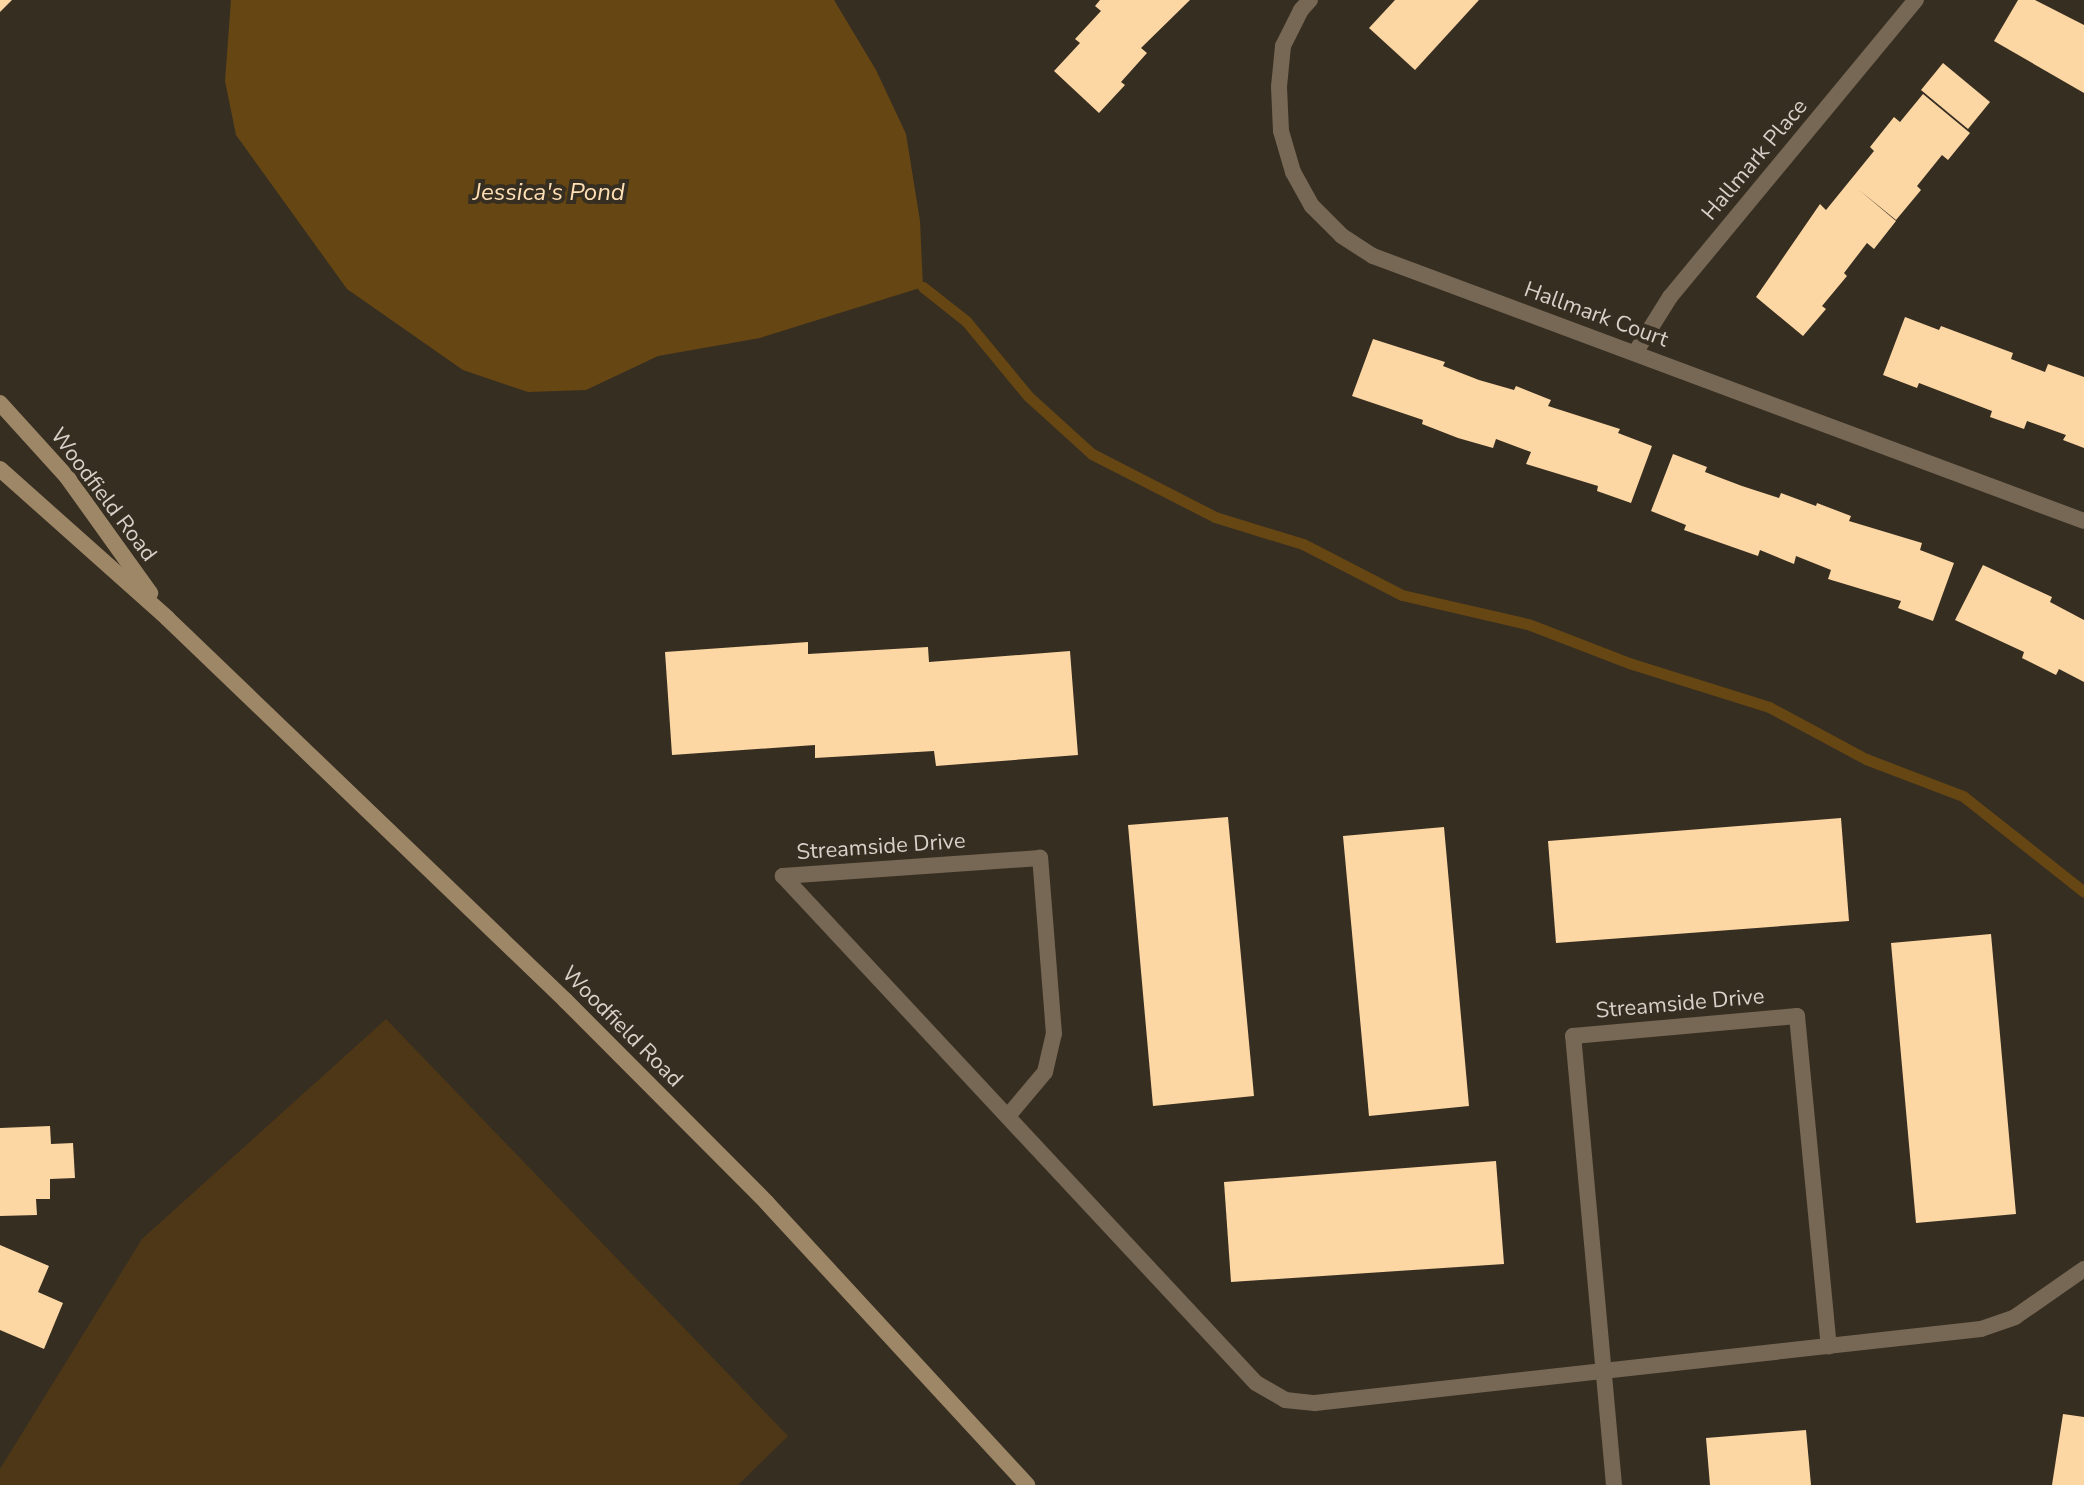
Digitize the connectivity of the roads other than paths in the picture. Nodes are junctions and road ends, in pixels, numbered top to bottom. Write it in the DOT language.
graph roads {
  1 [pos="1310,0"];
  2 [pos="1916,0"];
  3 [pos="1635,353"];
  4 [pos="0,403"];
  5 [pos="0,469"];
  6 [pos="2084,521"];
  7 [pos="167,618"];
  8 [pos="1008,1116"];
  9 [pos="2084,1269"];
  10 [pos="1829,1346"];
  11 [pos="1603,1373"];
  12 [pos="1027,1485"];
  13 [pos="1614,1485"];
  1 -- 3 [label="street, Hallmark Court"];
  2 -- 3 [label="street, Hallmark Place"];
  3 -- 6 [label="street, Hallmark Court"];
  4 -- 7 [label="main road, Woodfield Road"];
  5 -- 7 [label="main road, Woodfield Road"];
  7 -- 12 [label="main road, Woodfield Road"];
  8 -- 8 [label="street, Streamside Drive"];
  8 -- 11 [label="street, Streamside Drive"];
  9 -- 10 [label="street, Streamside Drive"];
  10 -- 11 [label="street, Streamside Drive"];
  10 -- 11 [label="street, Streamside Drive"];
  11 -- 13 [label="street"];
}
